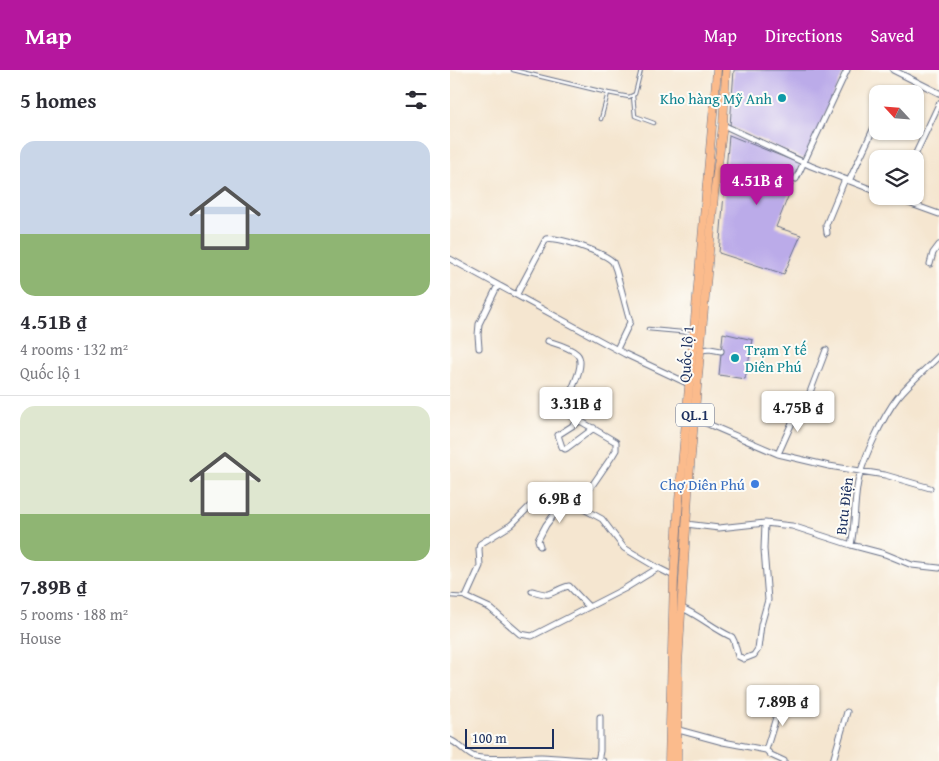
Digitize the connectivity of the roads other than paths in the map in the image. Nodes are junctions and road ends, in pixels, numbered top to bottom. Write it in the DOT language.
graph roads {
  1 [pos="513,70"];
  2 [pos="641,70"];
  3 [pos="717,70"];
  4 [pos="726,70"];
  5 [pos="846,70"];
  6 [pos="893,70"];
  7 [pos="909,70"];
  8 [pos="906,76"];
  9 [pos="608,93"];
  10 [pos="939,93"];
  11 [pos="633,96"];
  12 [pos="939,104"];
  13 [pos="601,119"];
  14 [pos="654,123"];
  15 [pos="723,125"];
  16 [pos="869,137"];
  17 [pos="917,150"];
  18 [pos="804,162"];
  19 [pos="796,179"];
  20 [pos="847,180"];
  21 [pos="869,189"];
  22 [pos="914,205"];
  23 [pos="939,214"];
  24 [pos="827,233"];
  25 [pos="939,245"];
  26 [pos="450,259"];
  27 [pos="930,264"];
  28 [pos="498,285"];
  29 [pos="517,294"];
  30 [pos="648,329"];
  31 [pos="694,333"];
  32 [pos="548,341"];
  33 [pos="480,348"];
  34 [pos="617,350"];
  35 [pos="701,350"];
  36 [pos="826,350"];
  37 [pos="721,351"];
  38 [pos="939,356"];
  39 [pos="690,384"];
  40 [pos="804,408"];
  41 [pos="817,412"];
  42 [pos="694,418"];
  43 [pos="580,421"];
  44 [pos="594,428"];
  45 [pos="778,454"];
  46 [pos="861,470"];
  47 [pos="930,488"];
  48 [pos="563,503"];
  49 [pos="578,506"];
  50 [pos="765,523"];
  51 [pos="686,524"];
  52 [pos="851,545"];
  53 [pos="540,546"];
  54 [pos="658,568"];
  55 [pos="939,568"];
  56 [pos="674,576"];
  57 [pos="532,591"];
  58 [pos="450,596"];
  59 [pos="466,597"];
  60 [pos="588,606"];
  61 [pos="682,608"];
  62 [pos="785,697"];
  63 [pos="847,712"];
  64 [pos="600,717"];
  65 [pos="673,729"];
  66 [pos="450,740"];
  67 [pos="766,750"];
  68 [pos="771,755"];
  69 [pos="518,760"];
  70 [pos="598,761"];
  71 [pos="603,761"];
  72 [pos="668,761"];
  73 [pos="677,761"];
  74 [pos="768,761"];
  75 [pos="784,761"];
  76 [pos="833,761"];
  1 -- 9 [label="lane"];
  2 -- 11 [label="lane"];
  3 -- 31 [label="highway, Quốc lộ 1 / QL.1"];
  4 -- 15 [label="highway, Quốc lộ 1 / QL.1"];
  5 -- 18 [label="street"];
  6 -- 8 [label="street"];
  7 -- 8 [label="street"];
  8 -- 10 [label="street"];
  9 -- 11 [label="lane"];
  9 -- 13 [label="lane"];
  11 -- 14 [label="lane"];
  12 -- 17 [label="street"];
  15 -- 18 [label="street"];
  15 -- 35 [label="highway, Quốc lộ 1 / QL.1"];
  16 -- 20 [label="street"];
  18 -- 19 [label="street"];
  18 -- 20 [label="street"];
  20 -- 21 [label="street"];
  20 -- 24 [label="street"];
  22 -- 23 [label="street"];
  25 -- 27 [label="street"];
  26 -- 28 [label="street"];
  28 -- 29 [label="street"];
  28 -- 33 [label="street"];
  29 -- 34 [label="street"];
  29 -- 34 [label="street"];
  30 -- 31 [label="lane"];
  31 -- 39 [label="highway, Quốc lộ 1 / QL.1"];
  32 -- 43 [label="street"];
  34 -- 39 [label="street"];
  35 -- 37 [label="street"];
  35 -- 42 [label="highway, Quốc lộ 1 / QL.1"];
  36 -- 40 [label="street"];
  38 -- 46 [label="street, Bưu Điện"];
  39 -- 56 [label="highway, Quốc lộ 1 / QL.1"];
  40 -- 41 [label="street"];
  40 -- 45 [label="street"];
  42 -- 45 [label="street"];
  42 -- 51 [label="highway, Quốc lộ 1 / QL.1"];
  43 -- 44 [label="street"];
  43 -- 44 [label="street"];
  44 -- 49 [label="street"];
  45 -- 46 [label="street"];
  46 -- 47 [label="street"];
  46 -- 52 [label="street, Bưu Điện"];
  48 -- 49 [label="street"];
  48 -- 53 [label="street"];
  48 -- 59 [label="street"];
  49 -- 54 [label="street"];
  50 -- 51 [label="street, Bưu Điện"];
  50 -- 52 [label="street, Bưu Điện"];
  50 -- 61 [label="street"];
  51 -- 61 [label="highway, Quốc lộ 1 / QL.1"];
  52 -- 55 [label="street"];
  54 -- 56 [label="street"];
  54 -- 60 [label="street"];
  56 -- 65 [label="highway, Quốc lộ 1 / QL.1"];
  57 -- 60 [label="street"];
  58 -- 59 [label="lane"];
  59 -- 60 [label="street"];
  61 -- 65 [label="highway, Quốc lộ 1 / QL.1"];
  62 -- 67 [label="street"];
  63 -- 76 [label="street"];
  64 -- 70 [label="street"];
  65 -- 67 [label="street"];
  65 -- 72 [label="highway, Quốc lộ 1 / QL.1"];
  65 -- 73 [label="highway, Quốc lộ 1 / QL.1"];
  66 -- 69 [label="street"];
  67 -- 68 [label="street"];
  68 -- 74 [label="street"];
  68 -- 75 [label="street"];
  69 -- 70 [label="street"];
  70 -- 71 [label="street"];
}
